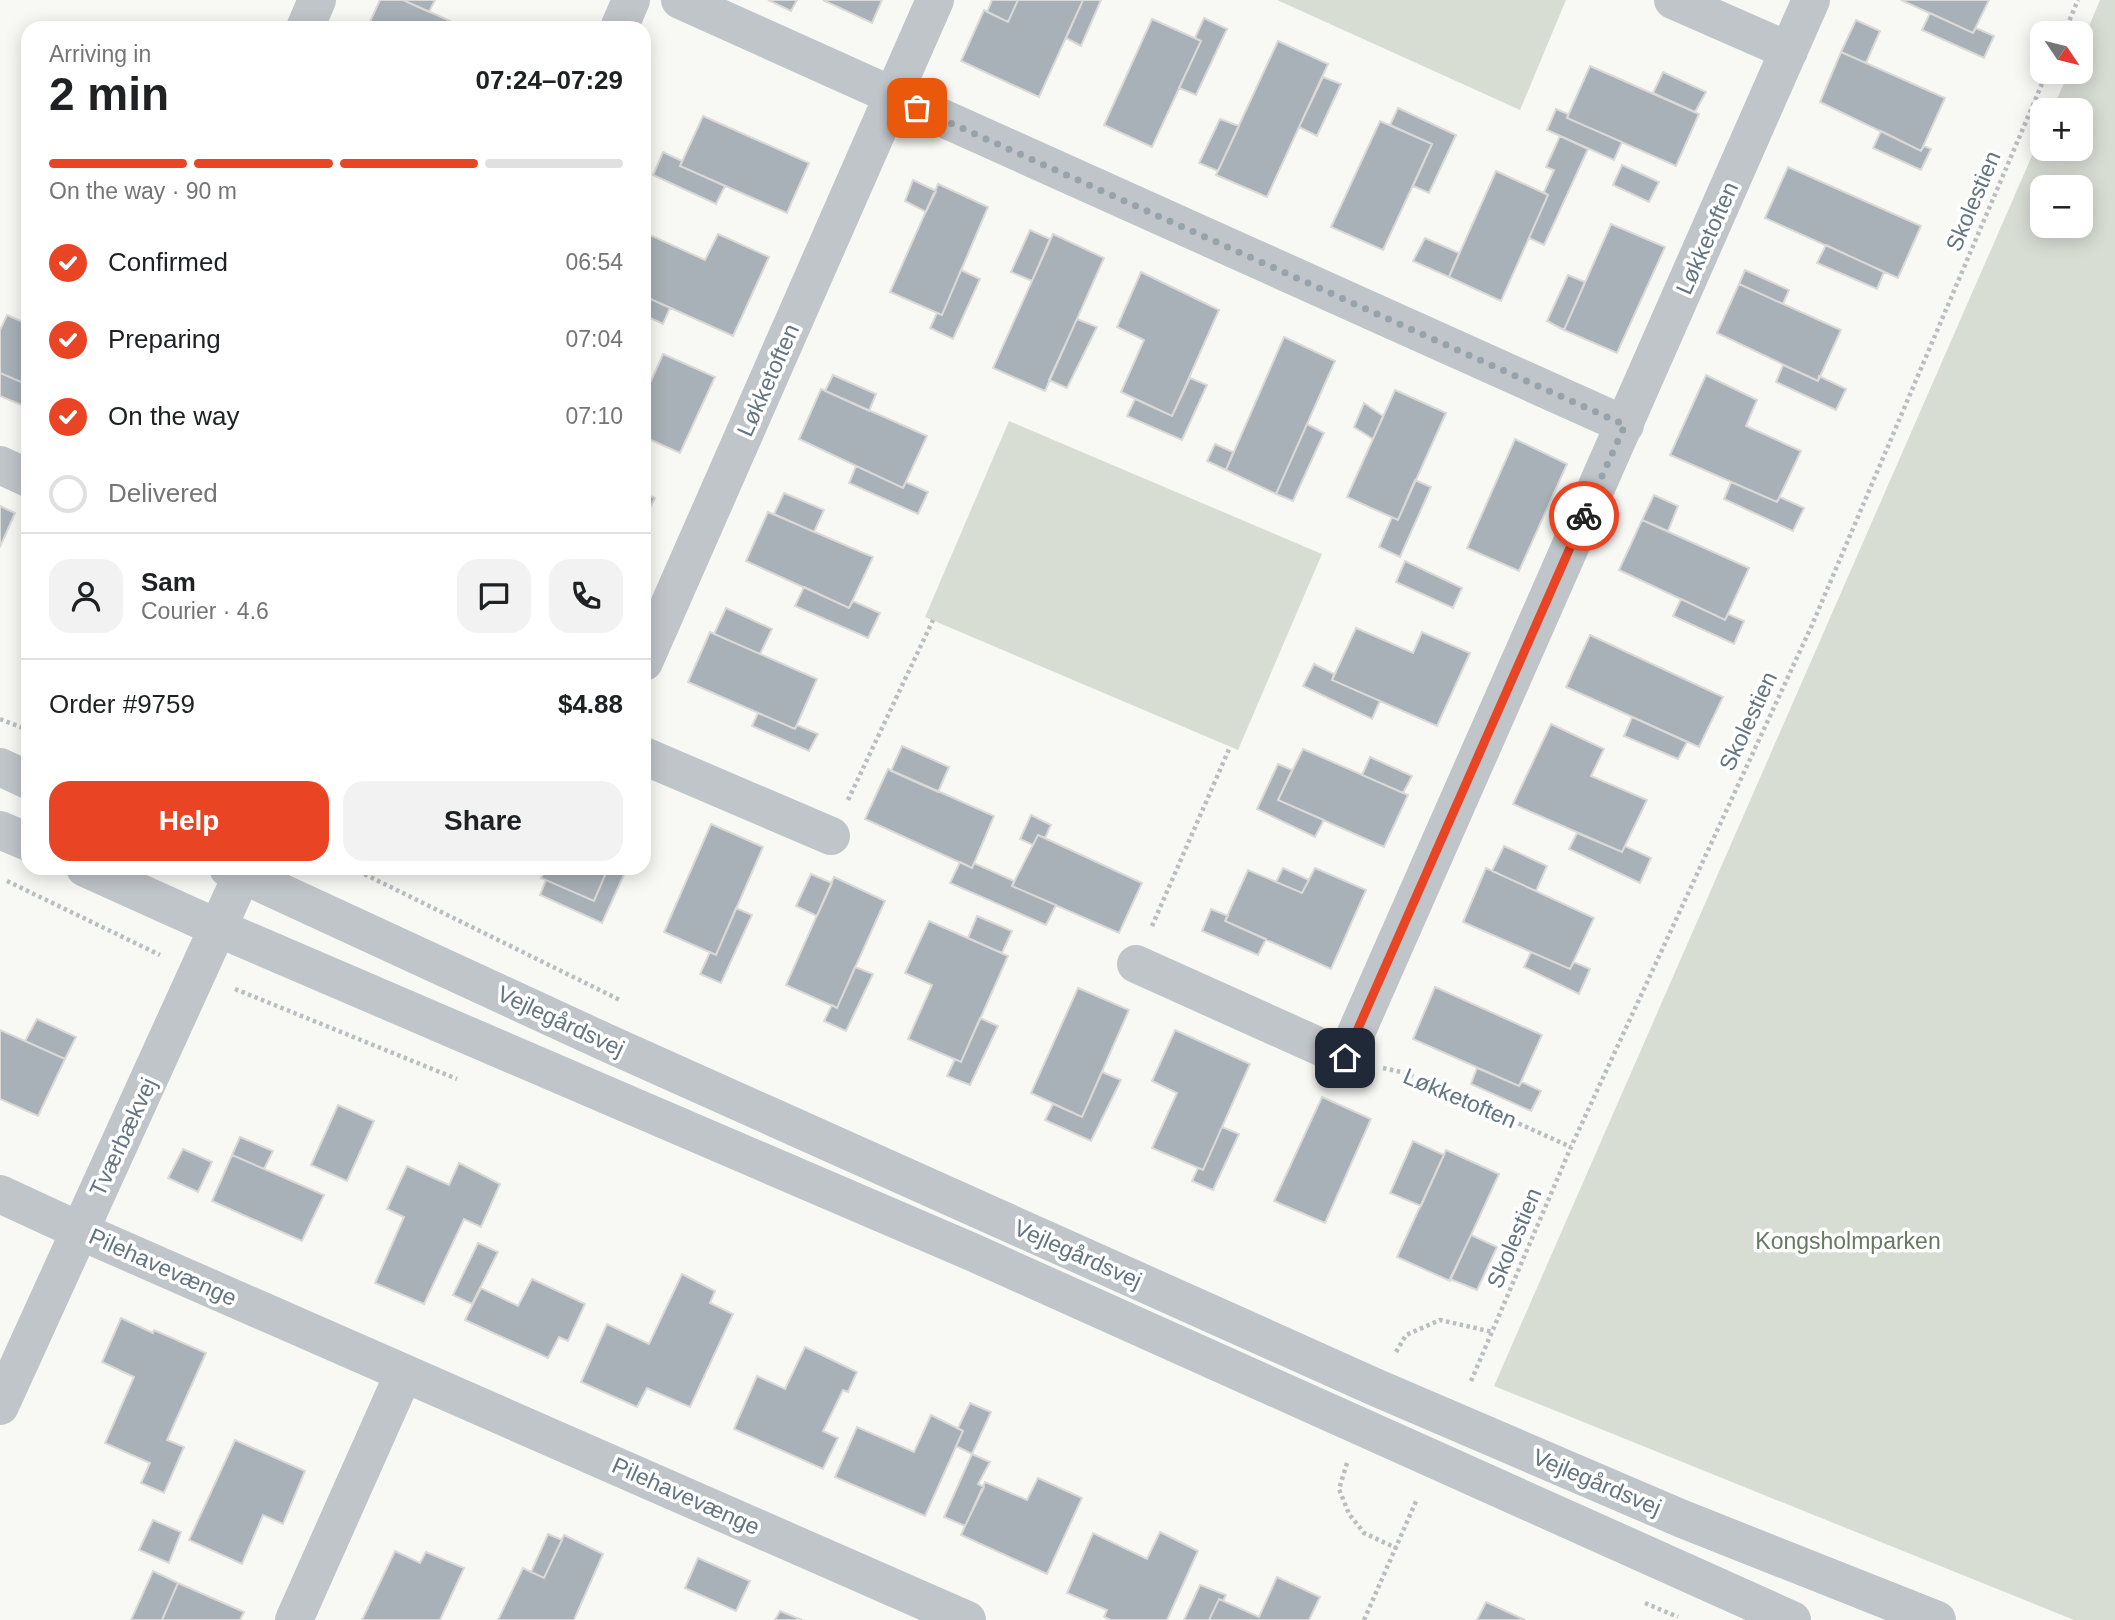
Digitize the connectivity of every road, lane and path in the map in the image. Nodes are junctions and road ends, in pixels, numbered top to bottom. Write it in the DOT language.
graph roads {
  1 [pos="317,0"];
  2 [pos="631,0"];
  3 [pos="680,0"];
  4 [pos="935,0"];
  5 [pos="1673,0"];
  6 [pos="1811,0"];
  7 [pos="2078,0"];
  8 [pos="308,21"];
  9 [pos="622,21"];
  10 [pos="2069,21"];
  11 [pos="1788,51"];
  12 [pos="2042,84"];
  13 [pos="892,97"];
  14 [pos="1625,425"];
  15 [pos="0,466"];
  16 [pos="21,475"];
  17 [pos="933,620"];
  18 [pos="651,646"];
  19 [pos="0,719"];
  20 [pos="21,727"];
  21 [pos="1230,747"];
  22 [pos="651,759"];
  23 [pos="0,767"];
  24 [pos="21,776"];
  25 [pos="0,830"];
  26 [pos="831,836"];
  27 [pos="21,839"];
  28 [pos="101,875"];
  29 [pos="236,875"];
  30 [pos="249,875"];
  31 [pos="218,928"];
  32 [pos="1136,964"];
  33 [pos="1345,1058"];
  34 [pos="1571,1147"];
  35 [pos="0,1194"];
  36 [pos="80,1231"];
  37 [pos="1493,1332"];
  38 [pos="404,1373"];
  39 [pos="1471,1381"];
  40 [pos="1377,1388"];
  41 [pos="0,1406"];
  42 [pos="1347,1462"];
  43 [pos="1417,1499"];
  44 [pos="1396,1548"];
  45 [pos="294,1620"];
  46 [pos="967,1620"];
  47 [pos="1364,1620"];
  48 [pos="1792,1620"];
  49 [pos="1937,1620"];
  1 -- 8 [label="street"];
  2 -- 9 [label="street"];
  3 -- 13 [label="street"];
  4 -- 13 [label="street, Løkketoften"];
  5 -- 11 [label="street"];
  6 -- 11 [label="street, Løkketoften"];
  7 -- 10 [label="path"];
  11 -- 14 [label="street, Løkketoften"];
  12 -- 34 [label="path, Skolestien"];
  13 -- 14 [label="street"];
  13 -- 18 [label="street, Løkketoften"];
  14 -- 33 [label="street, Løkketoften"];
  15 -- 16 [label="street"];
  17 -- 26 [label="path"];
  19 -- 20 [label="path"];
  21 -- 32 [label="path"];
  22 -- 26 [label="street"];
  23 -- 24 [label="street"];
  25 -- 27 [label="street"];
  28 -- 31 [label="street, Vejlegårdsvej"];
  29 -- 31 [label="street, Tværbækvej"];
  30 -- 40 [label="street, Vejlegårdsvej"];
  31 -- 36 [label="street, Tværbækvej"];
  31 -- 48 [label="street, Vejlegårdsvej"];
  32 -- 33 [label="street"];
  33 -- 34 [label="path, Løkketoften"];
  34 -- 37 [label="path, Skolestien"];
  35 -- 36 [label="street, Pilehavevænge"];
  36 -- 38 [label="street, Pilehavevænge"];
  36 -- 41 [label="street, Tværbækvej"];
  37 -- 39 [label="path, Skolestien"];
  37 -- 40 [label="path"];
  38 -- 45 [label="street"];
  38 -- 46 [label="street, Pilehavevænge"];
  40 -- 49 [label="street, Vejlegårdsvej"];
  42 -- 44 [label="path"];
  43 -- 44 [label="path"];
  44 -- 47 [label="path"];
}
